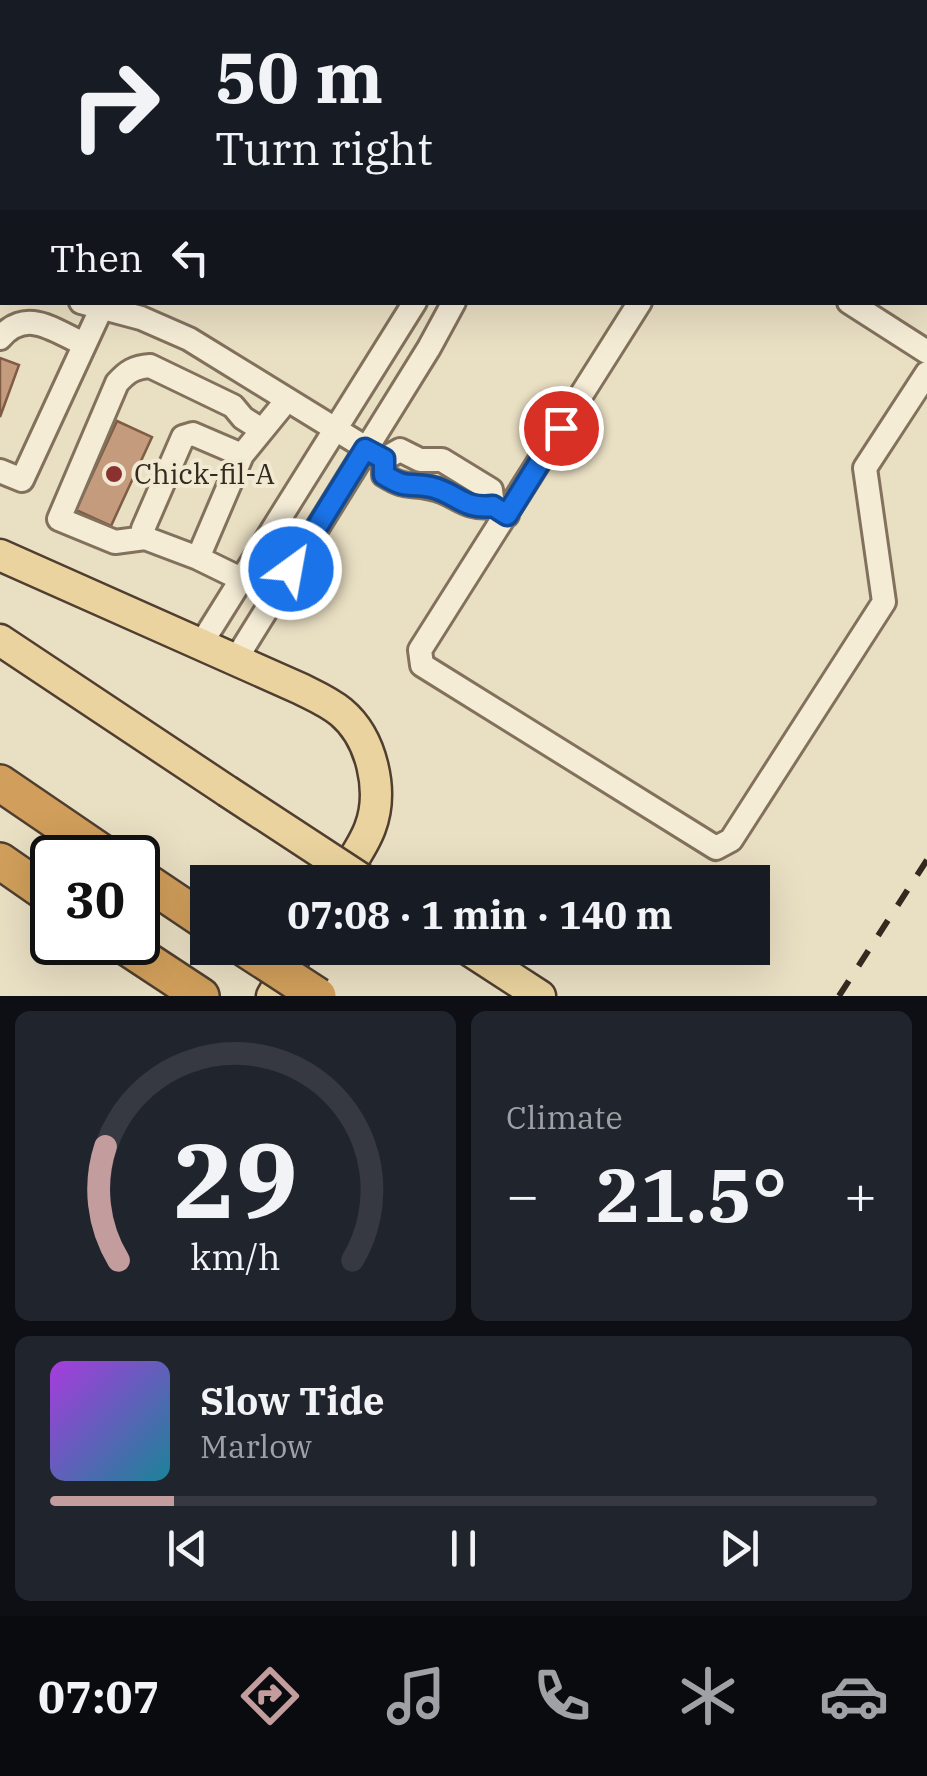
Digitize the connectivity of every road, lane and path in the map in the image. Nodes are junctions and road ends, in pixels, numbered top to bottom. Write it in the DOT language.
graph roads {
  1 [pos="91,305"];
  2 [pos="413,305"];
  3 [pos="452,305"];
  4 [pos="638,305"];
  5 [pos="854,305"];
  6 [pos="0,338"];
  7 [pos="84,344"];
  8 [pos="927,352"];
  9 [pos="927,374"];
  10 [pos="287,400"];
  11 [pos="334,429"];
  12 [pos="262,430"];
  13 [pos="374,454"];
  14 [pos="242,455"];
  15 [pos="0,470"];
  16 [pos="500,510"];
  17 [pos="145,538"];
  18 [pos="0,555"];
  19 [pos="198,558"];
  20 [pos="241,579"];
  21 [pos="0,640"];
  22 [pos="200,644"];
  23 [pos="236,659"];
  24 [pos="0,783"];
  25 [pos="76,835"];
  26 [pos="0,861"];
  27 [pos="340,865"];
  28 [pos="349,865"];
  29 [pos="30,882"];
  30 [pos="160,891"];
  31 [pos="190,912"];
  32 [pos="153,965"];
  33 [pos="270,965"];
  34 [pos="290,965"];
  35 [pos="492,965"];
  36 [pos="201,996"];
  37 [pos="272,996"];
  38 [pos="318,996"];
  39 [pos="540,996"];
  1 -- 7 [label="street"];
  1 -- 10 [label="street"];
  2 -- 11 [label="street"];
  3 -- 13 [label="street"];
  4 -- 16 [label="street"];
  5 -- 8 [label="street"];
  6 -- 7 [label="street"];
  7 -- 15 [label="street"];
  9 -- 16 [label="street"];
  10 -- 11 [label="street"];
  10 -- 12 [label="street"];
  11 -- 13 [label="street"];
  11 -- 20 [label="street"];
  12 -- 14 [label="street"];
  12 -- 17 [label="street"];
  13 -- 16 [label="street"];
  13 -- 23 [label="street"];
  14 -- 17 [label="street"];
  14 -- 19 [label="street"];
  17 -- 19 [label="street"];
  18 -- 22 [label="main road"];
  19 -- 20 [label="street"];
  20 -- 22 [label="street"];
  21 -- 27 [label="main road, bridge"];
  22 -- 23 [label="main road"];
  23 -- 28 [label="main road"];
  24 -- 25 [label="highway"];
  26 -- 29 [label="highway"];
  30 -- 31 [label="highway"];
  32 -- 36 [label="highway"];
  33 -- 38 [label="highway, bridge"];
  34 -- 37 [label="main road"];
  35 -- 39 [label="main road"];
}
